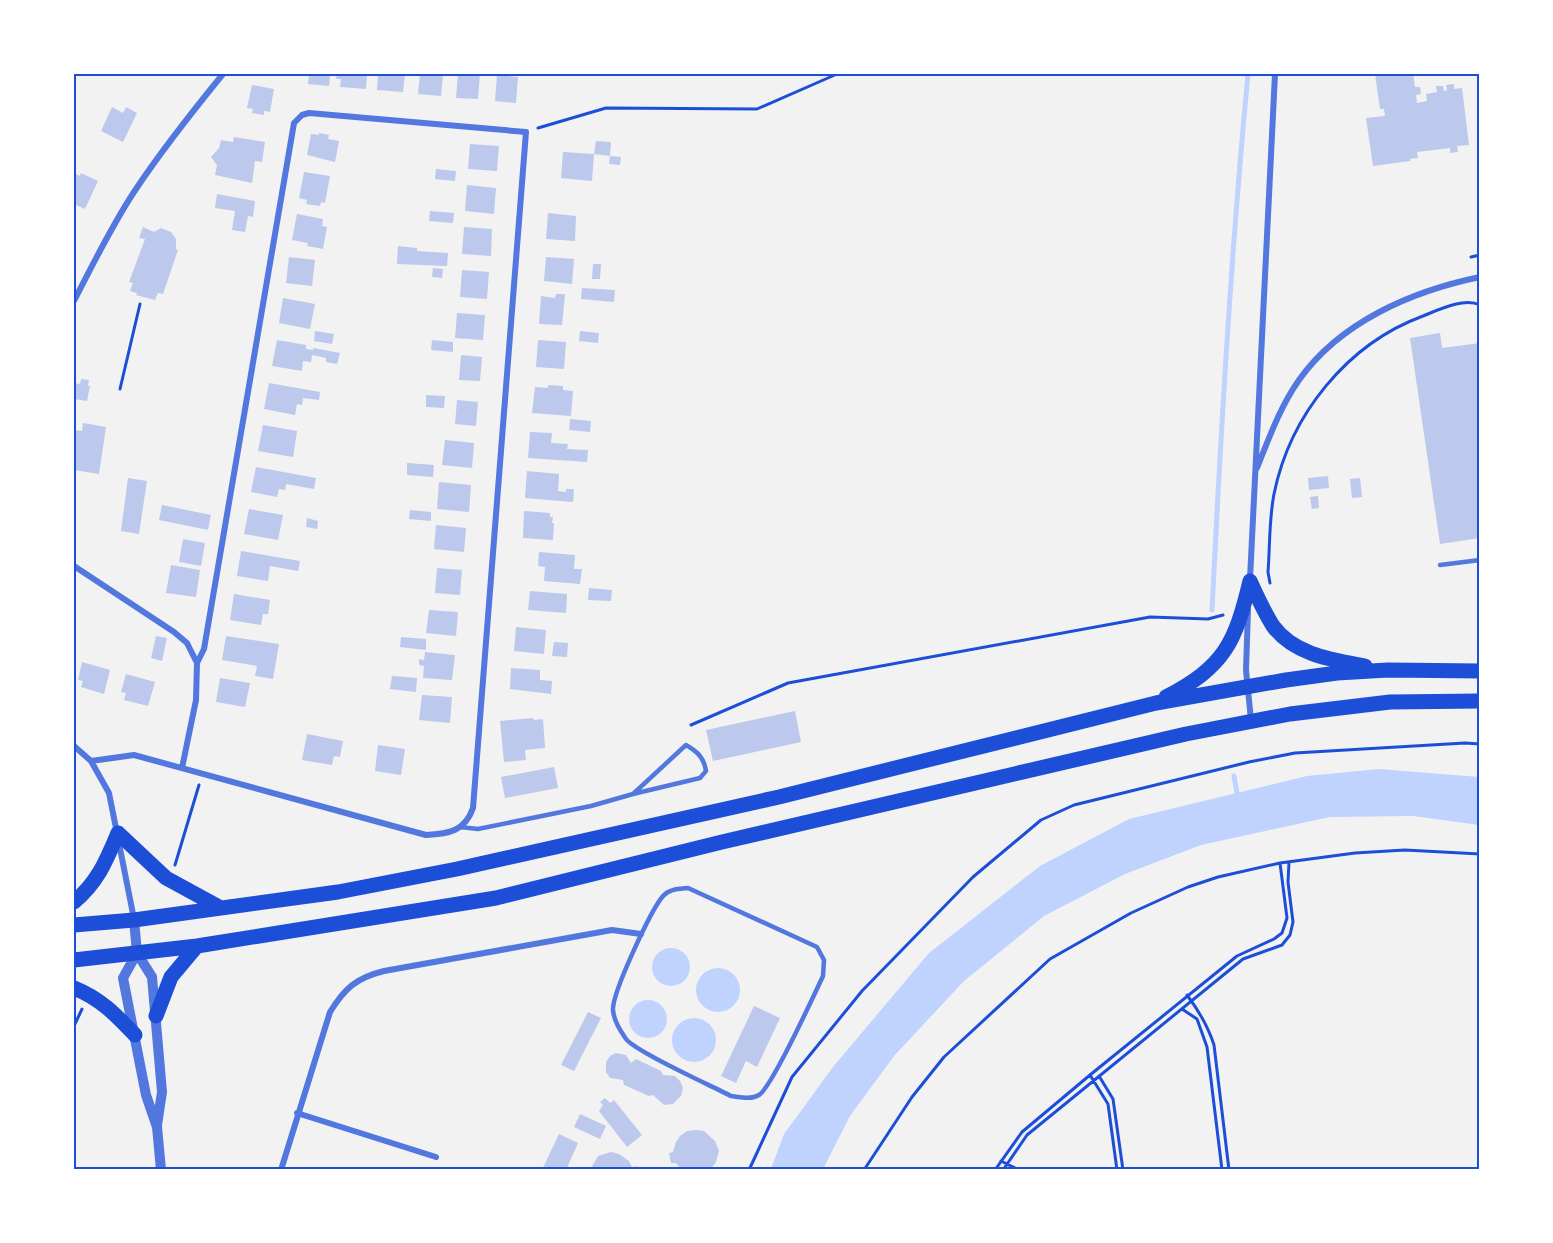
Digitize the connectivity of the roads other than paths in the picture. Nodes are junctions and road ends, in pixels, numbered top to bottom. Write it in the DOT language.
graph roads {
  1 [pos="223,74"];
  2 [pos="1275,74"];
  3 [pos="1479,277"];
  4 [pos="74,301"];
  5 [pos="1254,474"];
  6 [pos="1479,560"];
  7 [pos="1440,565"];
  8 [pos="74,566"];
  9 [pos="1250,581"];
  10 [pos="197,663"];
  11 [pos="1388,670"];
  12 [pos="1479,671"];
  13 [pos="1247,687"];
  14 [pos="1479,701"];
  15 [pos="1156,703"];
  16 [pos="1251,722"];
  17 [pos="74,746"];
  18 [pos="91,761"];
  19 [pos="182,768"];
  20 [pos="633,794"];
  21 [pos="460,827"];
  22 [pos="118,833"];
  23 [pos="74,902"];
  24 [pos="221,908"];
  25 [pos="134,920"];
  26 [pos="74,925"];
  27 [pos="641,934"];
  28 [pos="197,946"];
  29 [pos="137,953"];
  30 [pos="74,960"];
  31 [pos="74,988"];
  32 [pos="156,1016"];
  33 [pos="135,1035"];
  34 [pos="297,1113"];
  35 [pos="157,1127"];
  36 [pos="436,1157"];
  37 [pos="161,1170"];
  38 [pos="281,1170"];
  1 -- 4 [label="street"];
  2 -- 5 [label="street"];
  3 -- 5 [label="street"];
  5 -- 9 [label="street"];
  6 -- 7 [label="lane"];
  8 -- 10 [label="street"];
  9 -- 11 [label="main road"];
  9 -- 13 [label="street"];
  9 -- 15 [label="main road"];
  10 -- 19 [label="street"];
  10 -- 21 [label="street"];
  11 -- 12 [label="main road"];
  11 -- 13 [label="main road"];
  13 -- 15 [label="main road"];
  13 -- 16 [label="street"];
  14 -- 16 [label="main road"];
  15 -- 24 [label="main road"];
  16 -- 28 [label="main road"];
  17 -- 18 [label="street"];
  18 -- 19 [label="street"];
  18 -- 22 [label="street"];
  19 -- 21 [label="street"];
  20 -- 20 [label="lane"];
  20 -- 21 [label="lane"];
  22 -- 23 [label="main road"];
  22 -- 24 [label="main road"];
  22 -- 25 [label="street"];
  24 -- 25 [label="main road"];
  25 -- 26 [label="main road"];
  25 -- 29 [label="street"];
  27 -- 27 [label="lane"];
  27 -- 34 [label="street"];
  28 -- 29 [label="main road"];
  28 -- 32 [label="main road"];
  29 -- 30 [label="main road"];
  29 -- 32 [label="street"];
  29 -- 33 [label="street"];
  31 -- 33 [label="main road"];
  32 -- 35 [label="street"];
  33 -- 35 [label="street"];
  34 -- 36 [label="street"];
  34 -- 38 [label="street"];
  35 -- 37 [label="street"];
}
